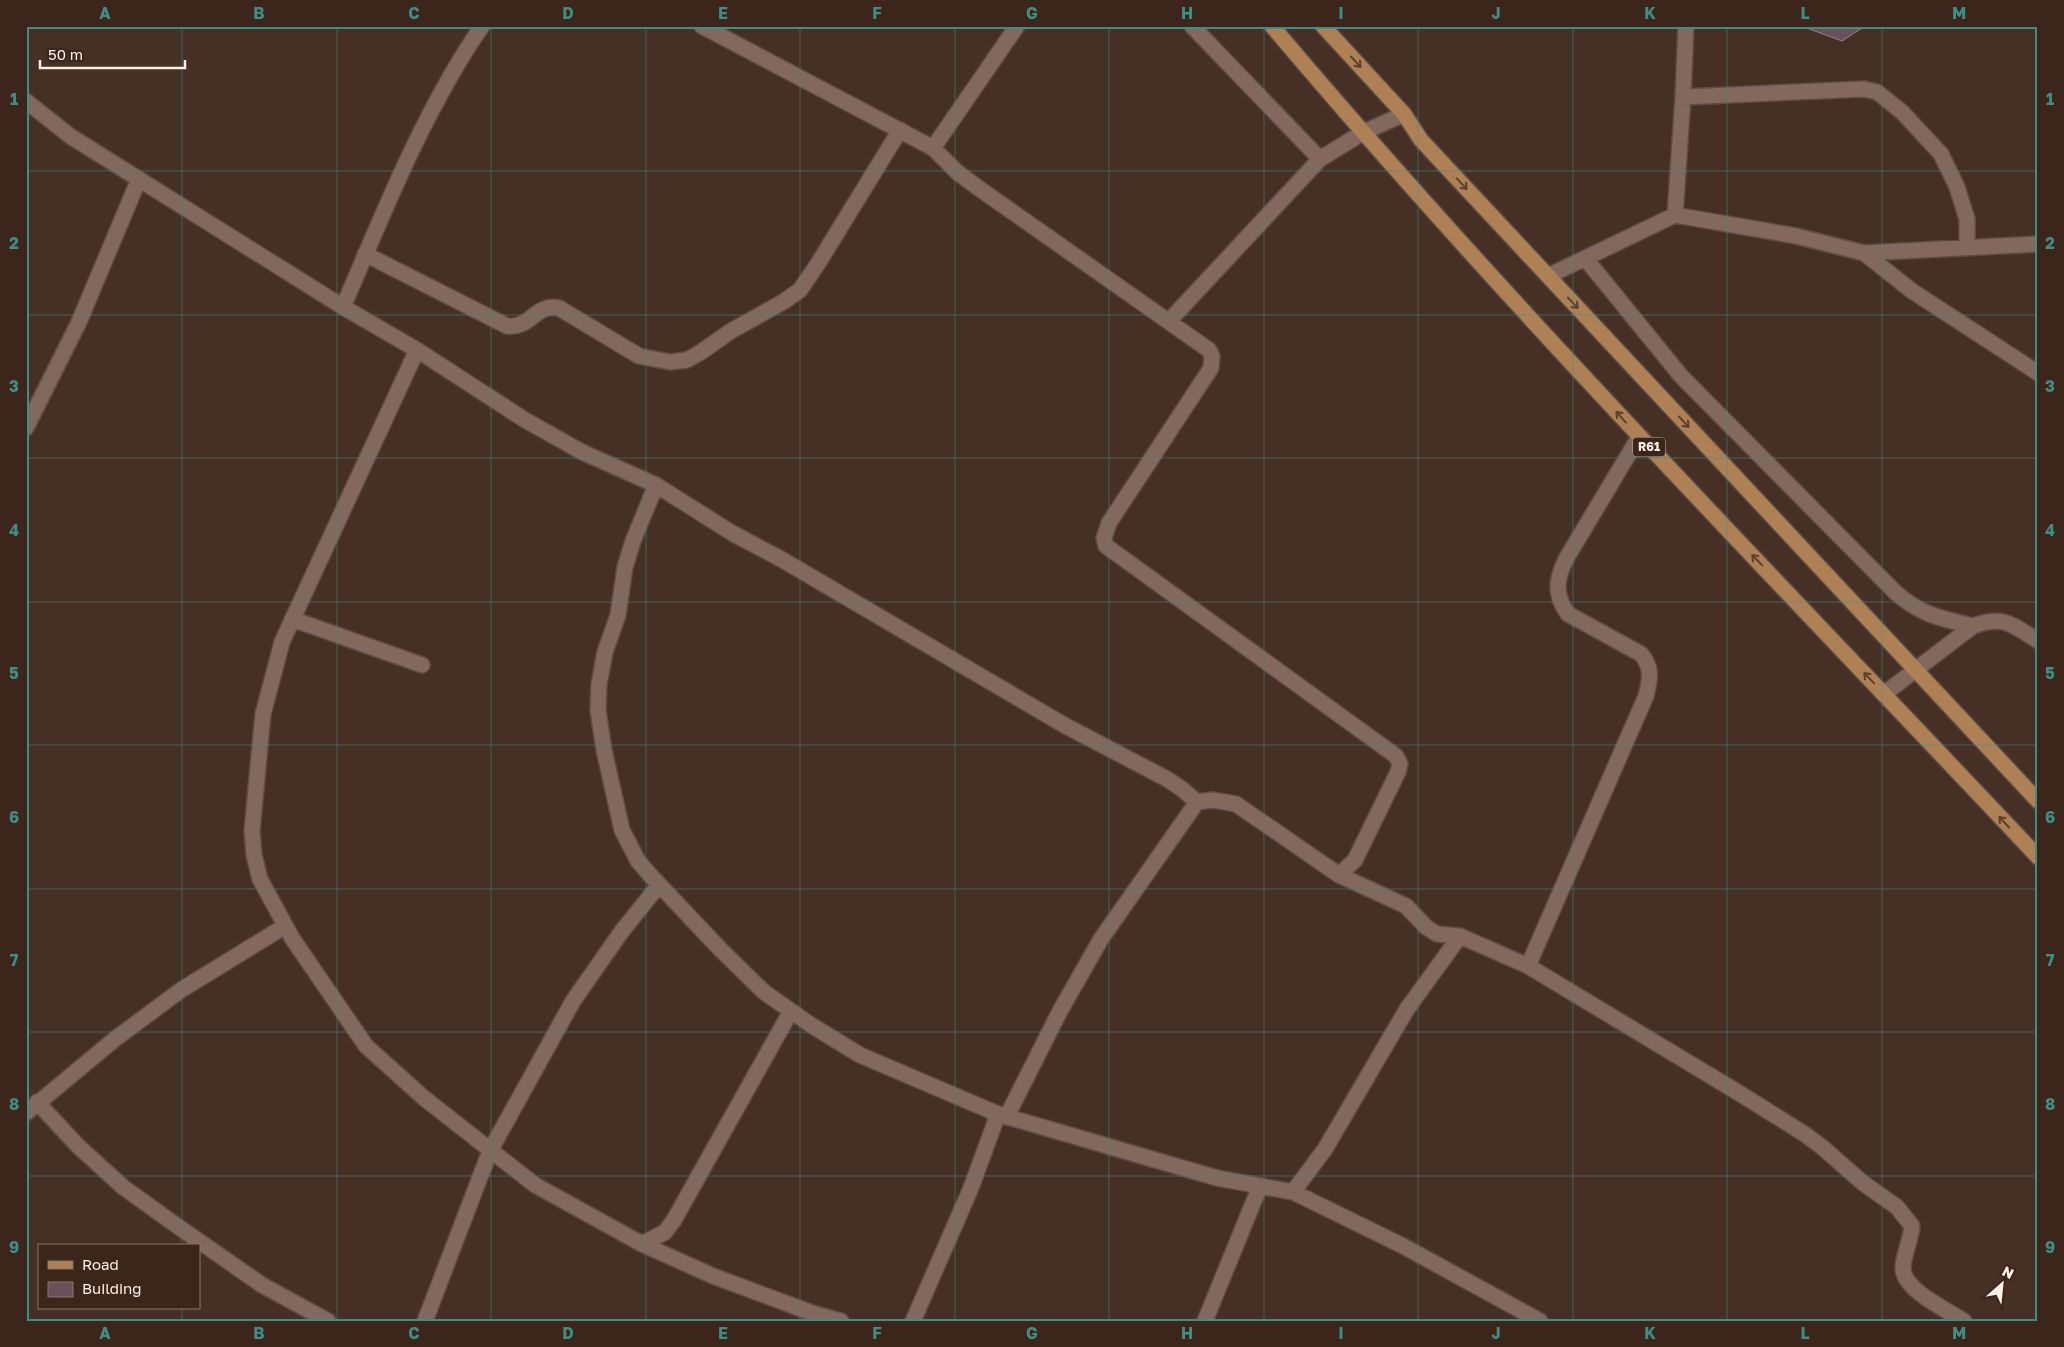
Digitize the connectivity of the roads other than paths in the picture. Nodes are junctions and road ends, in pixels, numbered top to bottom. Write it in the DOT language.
graph roads {
  1 [pos="482,26"];
  2 [pos="702,26"];
  3 [pos="1017,26"];
  4 [pos="1192,26"];
  5 [pos="1272,26"];
  6 [pos="1323,26"];
  7 [pos="1686,26"];
  8 [pos="1683,97"];
  9 [pos="26,101"];
  10 [pos="1404,114"];
  11 [pos="900,130"];
  12 [pos="1362,133"];
  13 [pos="933,148"];
  14 [pos="1320,159"];
  15 [pos="139,179"];
  16 [pos="1675,215"];
  17 [pos="2038,244"];
  18 [pos="1967,248"];
  19 [pos="1864,253"];
  20 [pos="366,254"];
  21 [pos="1585,258"];
  22 [pos="1548,276"];
  23 [pos="343,307"];
  24 [pos="1168,321"];
  25 [pos="417,350"];
  26 [pos="2038,373"];
  27 [pos="26,428"];
  28 [pos="1639,437"];
  29 [pos="656,484"];
  30 [pos="292,619"];
  31 [pos="1973,626"];
  32 [pos="2038,641"];
  33 [pos="422,665"];
  34 [pos="1916,671"];
  35 [pos="1884,694"];
  36 [pos="2038,801"];
  37 [pos="1197,802"];
  38 [pos="2038,857"];
  39 [pos="1339,875"];
  40 [pos="659,885"];
  41 [pos="285,926"];
  42 [pos="1460,936"];
  43 [pos="1528,966"];
  44 [pos="791,1011"];
  45 [pos="32,1108"];
  46 [pos="1003,1115"];
  47 [pos="490,1151"];
  48 [pos="1260,1186"];
  49 [pos="1293,1192"];
  50 [pos="642,1244"];
  51 [pos="328,1321"];
  52 [pos="425,1321"];
  53 [pos="841,1321"];
  54 [pos="913,1321"];
  55 [pos="1205,1321"];
  56 [pos="1540,1321"];
  57 [pos="1964,1321"];
  1 -- 20 [label="street"];
  2 -- 11 [label="street"];
  3 -- 13 [label="street"];
  4 -- 14 [label="street"];
  5 -- 12 [label="main road, R61"];
  6 -- 10 [label="main road, one-way"];
  7 -- 8 [label="street"];
  8 -- 16 [label="street"];
  8 -- 18 [label="street"];
  9 -- 15 [label="street"];
  10 -- 12 [label="street"];
  10 -- 22 [label="main road, one-way"];
  11 -- 13 [label="street"];
  11 -- 20 [label="street"];
  12 -- 14 [label="street"];
  28 -- 12 [label="main road, R61, one-way"];
  13 -- 24 [label="street"];
  14 -- 24 [label="street"];
  15 -- 23 [label="street"];
  15 -- 27 [label="street"];
  16 -- 19 [label="street"];
  16 -- 21 [label="street"];
  17 -- 18 [label="street"];
  18 -- 19 [label="street"];
  19 -- 26 [label="street"];
  20 -- 23 [label="street"];
  21 -- 22 [label="street"];
  21 -- 31 [label="street"];
  22 -- 34 [label="main road, one-way"];
  23 -- 25 [label="street"];
  24 -- 39 [label="street"];
  25 -- 29 [label="street"];
  25 -- 30 [label="street"];
  35 -- 28 [label="main road, R61, one-way"];
  28 -- 43 [label="street"];
  29 -- 37 [label="street"];
  29 -- 40 [label="street"];
  30 -- 33 [label="street"];
  30 -- 41 [label="street"];
  31 -- 32 [label="street"];
  31 -- 34 [label="street"];
  34 -- 35 [label="street"];
  34 -- 36 [label="main road"];
  38 -- 35 [label="main road, R61, one-way"];
  37 -- 39 [label="street"];
  37 -- 46 [label="street"];
  39 -- 42 [label="street"];
  40 -- 44 [label="street"];
  40 -- 47 [label="street"];
  41 -- 45 [label="street"];
  41 -- 47 [label="street"];
  42 -- 43 [label="street"];
  42 -- 49 [label="street"];
  43 -- 57 [label="street"];
  44 -- 46 [label="street"];
  44 -- 50 [label="street"];
  45 -- 51 [label="street"];
  46 -- 48 [label="street"];
  46 -- 54 [label="street"];
  47 -- 50 [label="street"];
  47 -- 52 [label="street"];
  48 -- 49 [label="street"];
  48 -- 55 [label="street"];
  49 -- 56 [label="street"];
  50 -- 53 [label="street"];
}
